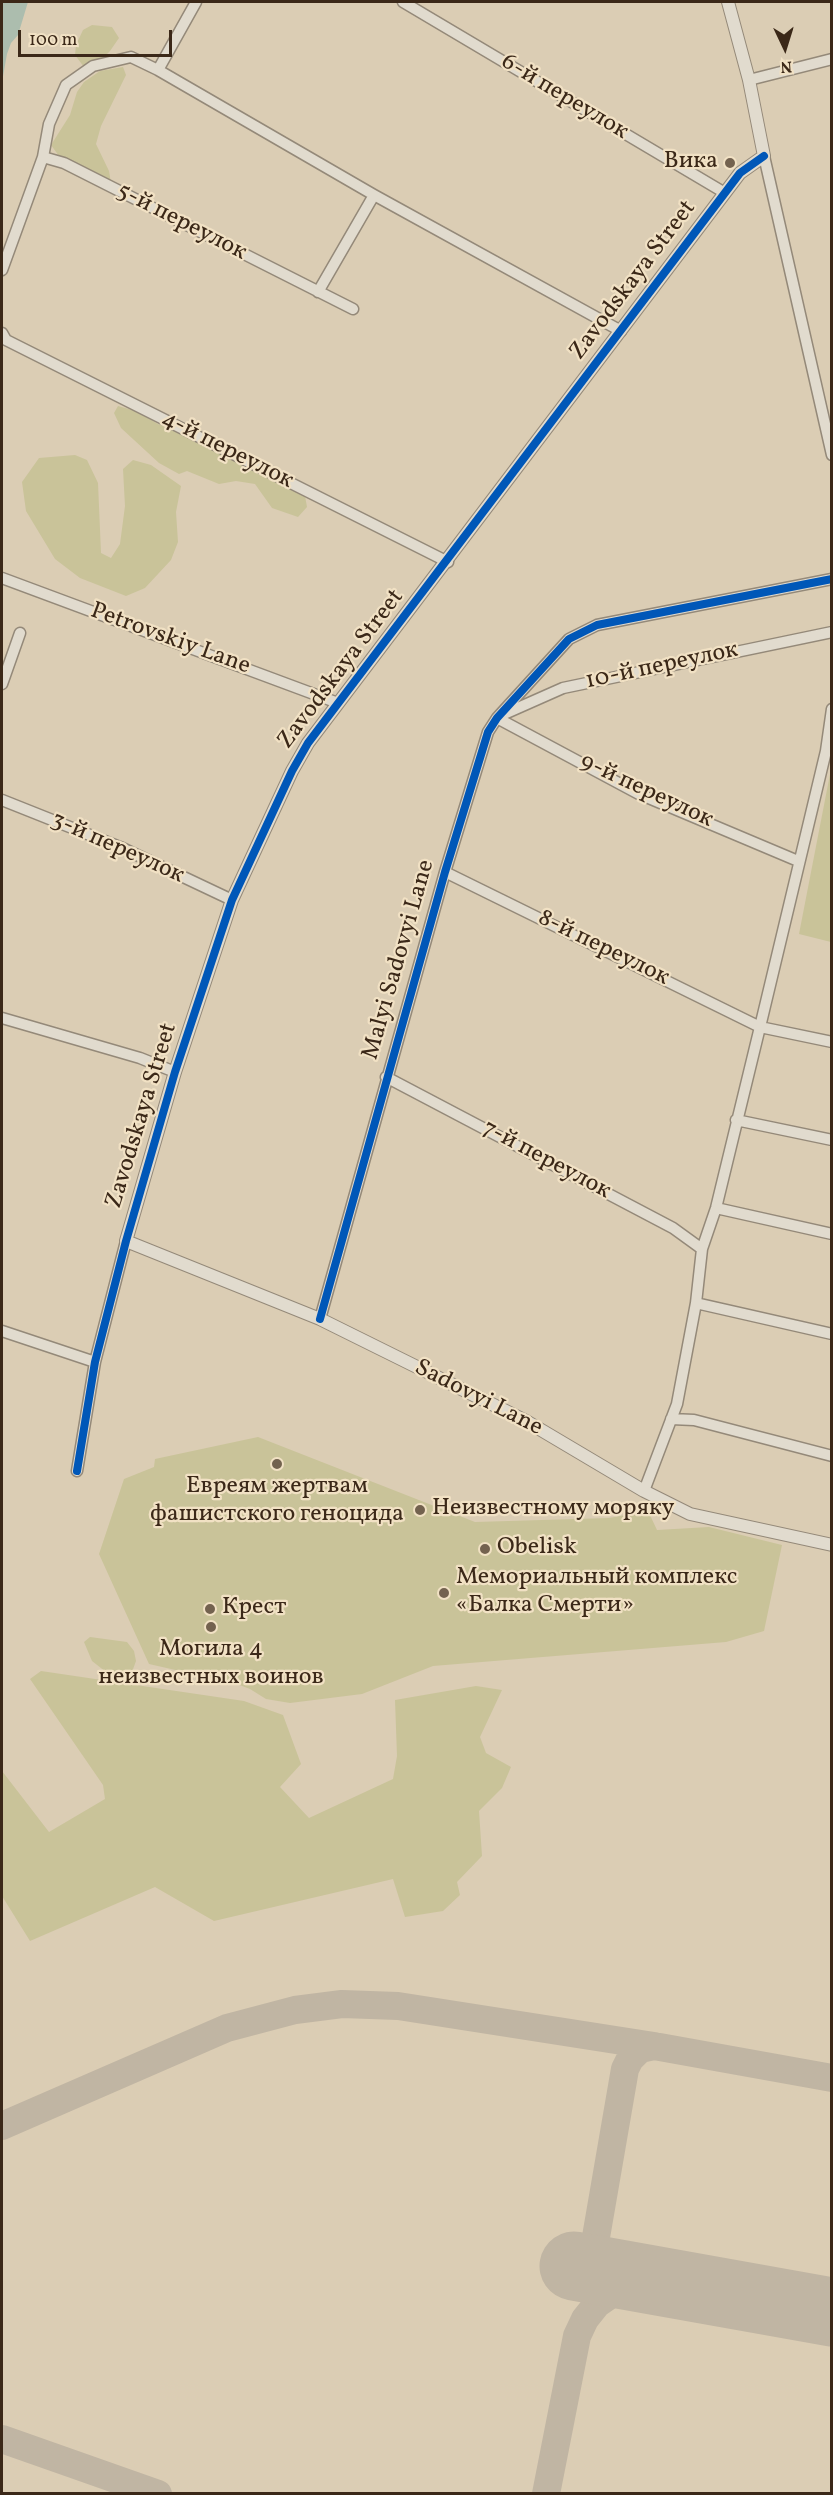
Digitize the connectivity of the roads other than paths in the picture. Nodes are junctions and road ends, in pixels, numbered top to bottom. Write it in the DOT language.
graph roads {
  1 [pos="196,2"];
  2 [pos="404,2"];
  3 [pos="728,2"];
  4 [pos="831,59"];
  5 [pos="158,70"];
  6 [pos="749,80"];
  7 [pos="764,156"];
  8 [pos="43,157"];
  9 [pos="725,193"];
  10 [pos="374,195"];
  11 [pos="2,270"];
  12 [pos="318,292"];
  13 [pos="353,309"];
  14 [pos="621,332"];
  15 [pos="4,337"];
  16 [pos="831,455"];
  17 [pos="448,562"];
  18 [pos="2,578"];
  19 [pos="831,579"];
  20 [pos="831,632"];
  21 [pos="20,633"];
  22 [pos="2,684"];
  23 [pos="338,703"];
  24 [pos="831,709"];
  25 [pos="497,718"];
  26 [pos="2,800"];
  27 [pos="798,861"];
  28 [pos="445,872"];
  29 [pos="232,900"];
  30 [pos="2,1018"];
  31 [pos="760,1027"];
  32 [pos="831,1042"];
  33 [pos="175,1072"];
  34 [pos="386,1077"];
  35 [pos="736,1120"];
  36 [pos="831,1140"];
  37 [pos="716,1208"];
  38 [pos="831,1234"];
  39 [pos="126,1241"];
  40 [pos="702,1249"];
  41 [pos="696,1303"];
  42 [pos="320,1319"];
  43 [pos="2,1331"];
  44 [pos="831,1334"];
  45 [pos="95,1362"];
  46 [pos="671,1419"];
  47 [pos="831,1456"];
  48 [pos="77,1471"];
  49 [pos="644,1491"];
  50 [pos="831,1545"];
  1 -- 5 [label="street"];
  2 -- 9 [label="street, 6-й переулок"];
  3 -- 6 [label="street"];
  4 -- 6 [label="street"];
  5 -- 8 [label="street"];
  5 -- 10 [label="street"];
  6 -- 7 [label="street"];
  7 -- 9 [label="street, Zavodskaya Street"];
  7 -- 16 [label="street"];
  8 -- 11 [label="street"];
  8 -- 12 [label="street, 5-й переулок"];
  9 -- 14 [label="street, Zavodskaya Street"];
  10 -- 12 [label="street"];
  10 -- 14 [label="street"];
  12 -- 13 [label="street, 5-й переулок"];
  14 -- 17 [label="street, Zavodskaya Street"];
  15 -- 17 [label="street, 4-й переулок"];
  17 -- 23 [label="street, Zavodskaya Street"];
  18 -- 23 [label="street, Petrovskiy Lane"];
  19 -- 25 [label="street, Malyi Sadovyi Lane"];
  20 -- 25 [label="street, 10-й переулок"];
  21 -- 22 [label="street"];
  23 -- 29 [label="street, Zavodskaya Street"];
  24 -- 27 [label="street"];
  25 -- 27 [label="street, 9-й переулок"];
  25 -- 28 [label="street, Malyi Sadovyi Lane"];
  26 -- 29 [label="street, 3-й переулок"];
  27 -- 31 [label="street"];
  28 -- 31 [label="street, 8-й переулок"];
  28 -- 34 [label="street, Malyi Sadovyi Lane"];
  29 -- 33 [label="street, Zavodskaya Street"];
  30 -- 33 [label="street"];
  31 -- 32 [label="street, 8-й переулок"];
  31 -- 35 [label="street"];
  33 -- 39 [label="street, Zavodskaya Street"];
  34 -- 40 [label="street, 7-й переулок"];
  34 -- 42 [label="street, Malyi Sadovyi Lane"];
  35 -- 36 [label="street"];
  35 -- 37 [label="street"];
  37 -- 38 [label="street"];
  37 -- 40 [label="street"];
  39 -- 42 [label="street, Sadovyi Lane"];
  39 -- 45 [label="street, Zavodskaya Street"];
  40 -- 41 [label="street"];
  41 -- 44 [label="street"];
  41 -- 46 [label="street"];
  42 -- 49 [label="street, Sadovyi Lane"];
  43 -- 45 [label="street"];
  45 -- 48 [label="street, Zavodskaya Street"];
  46 -- 47 [label="street"];
  46 -- 49 [label="street"];
  49 -- 50 [label="street, Sadovyi Lane"];
}
